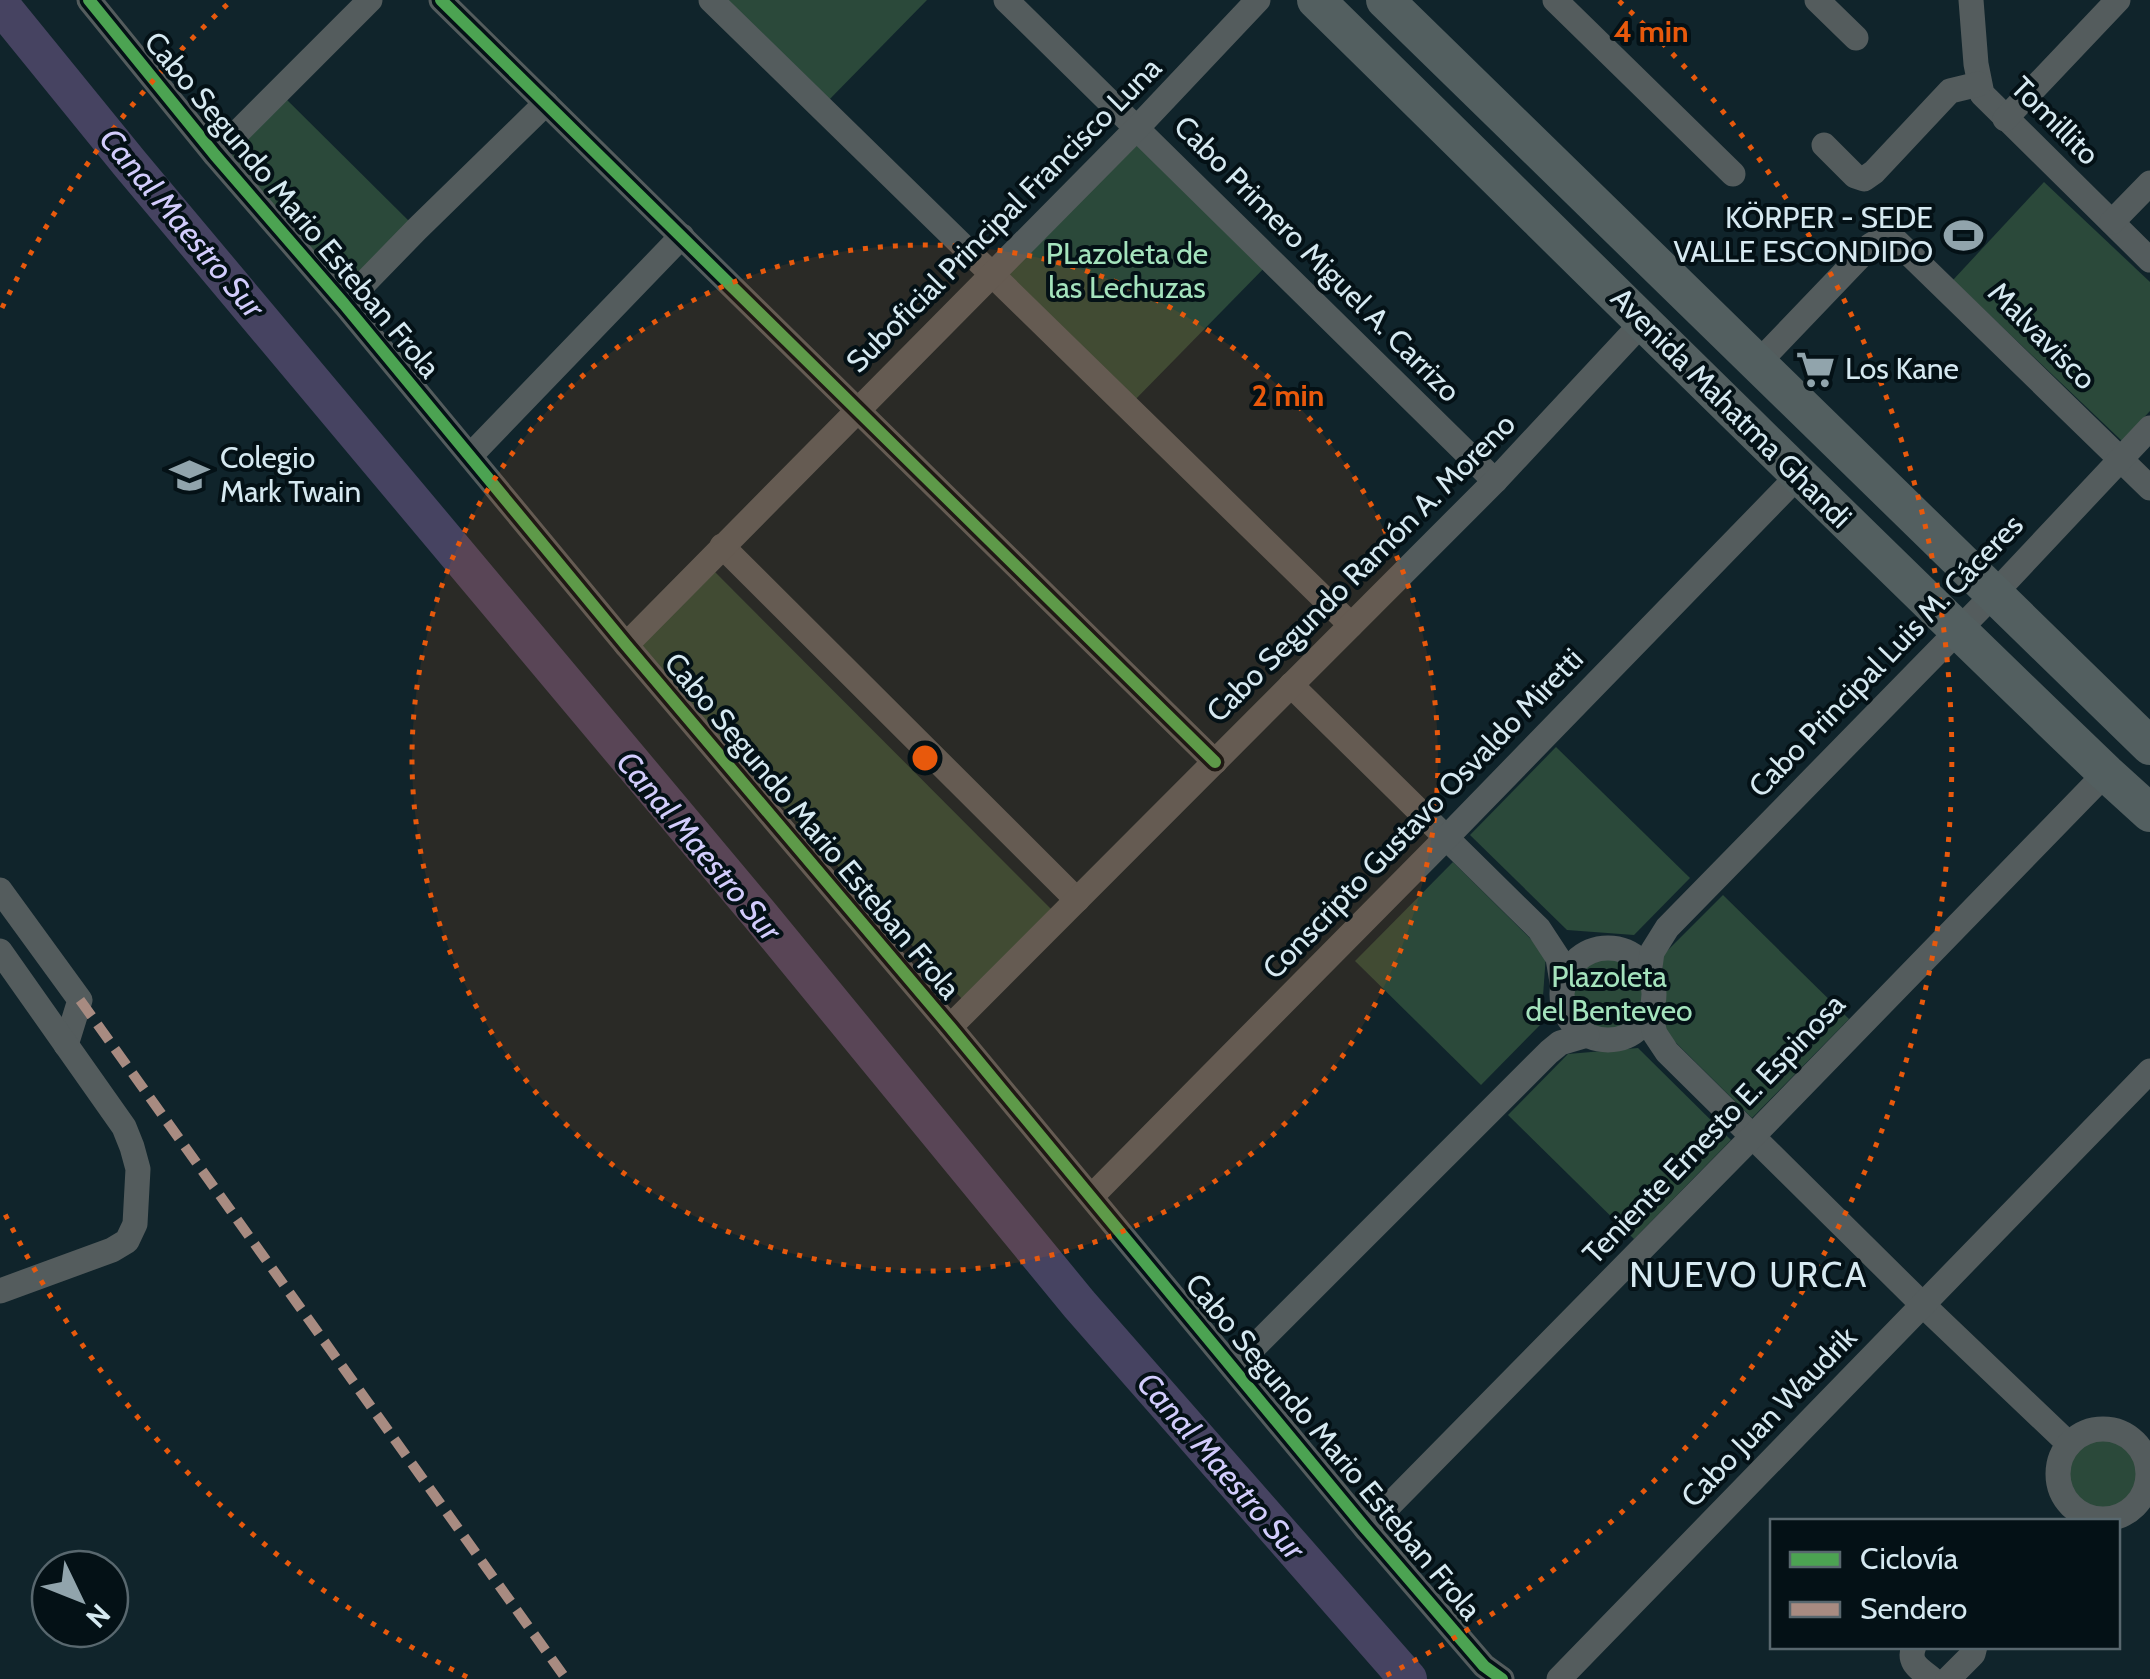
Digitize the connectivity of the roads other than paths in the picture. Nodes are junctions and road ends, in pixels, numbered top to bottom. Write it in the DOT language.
graph roads {
  1 [pos="88,0"];
  2 [pos="370,0"];
  3 [pos="442,0"];
  4 [pos="711,0"];
  5 [pos="1006,0"];
  6 [pos="1258,0"];
  7 [pos="1316,0"];
  8 [pos="1385,0"];
  9 [pos="1555,0"];
  10 [pos="1817,0"];
  11 [pos="1971,0"];
  12 [pos="2118,0"];
  13 [pos="1856,38"];
  14 [pos="1979,84"];
  15 [pos="546,103"];
  16 [pos="2005,119"];
  17 [pos="1138,128"];
  18 [pos="1824,145"];
  19 [pos="215,155"];
  20 [pos="1733,174"];
  21 [pos="2150,183"];
  22 [pos="2112,222"];
  23 [pos="682,236"];
  24 [pos="2150,260"];
  25 [pos="991,274"];
  26 [pos="344,304"];
  27 [pos="1644,321"];
  28 [pos="1758,363"];
  29 [pos="857,410"];
  30 [pos="2150,428"];
  31 [pos="470,456"];
  32 [pos="2120,459"];
  33 [pos="1798,476"];
  34 [pos="1494,481"];
  35 [pos="2150,488"];
  36 [pos="722,546"];
  37 [pos="1994,594"];
  38 [pos="1351,625"];
  39 [pos="1958,631"];
  40 [pos="626,645"];
  41 [pos="1291,685"];
  42 [pos="2150,746"];
  43 [pos="1215,762"];
  44 [pos="2106,773"];
  45 [pos="2150,813"];
  46 [pos="1446,838"];
  47 [pos="0,890"];
  48 [pos="1076,900"];
  49 [pos="1667,928"];
  50 [pos="1538,929"];
  51 [pos="1609,950"];
  52 [pos="0,951"];
  53 [pos="1650,975"];
  54 [pos="1563,994"];
  55 [pos="1650,1012"];
  56 [pos="950,1027"];
  57 [pos="1586,1035"];
  58 [pos="1622,1038"];
  59 [pos="66,1045"];
  60 [pos="1548,1052"];
  61 [pos="1667,1052"];
  62 [pos="2150,1072"];
  63 [pos="1752,1138"];
  64 [pos="1092,1196"];
  65 [pos="0,1292"];
  66 [pos="1923,1305"];
  67 [pos="1233,1368"];
  68 [pos="2143,1434"];
  69 [pos="2069,1444"];
  70 [pos="2066,1515"];
  71 [pos="2142,1515"];
  72 [pos="1366,1529"];
  73 [pos="1913,1649"];
  74 [pos="1975,1649"];
  75 [pos="1502,1679"];
  76 [pos="1559,1679"];
  77 [pos="1932,1679"];
  78 [pos="1948,1679"];
  1 -- 19 [label="street, Cabo Segundo Mario Esteban Frola"];
  2 -- 19 [label="street"];
  3 -- 15 [label="street"];
  4 -- 25 [label="street"];
  5 -- 17 [label="street, Cabo Primero Miguel A. Carrizo"];
  6 -- 17 [label="street, Suboficial Principal Francisco Luna"];
  7 -- 27 [label="main road, Avenida Mahatma Ghandi"];
  8 -- 28 [label="main road, Avenida Mahatma Ghandi"];
  9 -- 20 [label="street"];
  10 -- 13 [label="street"];
  11 -- 14 [label="street, Tomillito"];
  12 -- 16 [label="street"];
  14 -- 16 [label="street, Tomillito"];
  14 -- 18 [label="street"];
  15 -- 23 [label="street"];
  15 -- 26 [label="street"];
  16 -- 22 [label="street, Tomillito"];
  17 -- 25 [label="street, Suboficial Principal Francisco Luna"];
  17 -- 34 [label="street, Cabo Primero Miguel A. Carrizo"];
  19 -- 26 [label="street, Cabo Segundo Mario Esteban Frola"];
  21 -- 22 [label="street"];
  22 -- 24 [label="street, Tomillito"];
  23 -- 29 [label="street"];
  23 -- 31 [label="street"];
  25 -- 29 [label="street, Suboficial Principal Francisco Luna"];
  25 -- 38 [label="street"];
  26 -- 31 [label="street, Cabo Segundo Mario Esteban Frola"];
  27 -- 33 [label="main road, Avenida Mahatma Ghandi"];
  27 -- 34 [label="street, Cabo Segundo Ramón A. Moreno"];
  28 -- 32 [label="street, Malvavisco"];
  28 -- 37 [label="main road, Avenida Mahatma Ghandi"];
  29 -- 36 [label="street, Suboficial Principal Francisco Luna"];
  29 -- 43 [label="street"];
  30 -- 32 [label="street, Cabo Principal Luis M. Cáceres"];
  31 -- 40 [label="street, Cabo Segundo Mario Esteban Frola"];
  32 -- 35 [label="street, Malvavisco"];
  32 -- 37 [label="street, Cabo Principal Luis M. Cáceres"];
  33 -- 39 [label="main road, Avenida Mahatma Ghandi"];
  33 -- 46 [label="street, Conscripto Gustavo Osvaldo Miretti"];
  34 -- 38 [label="street, Cabo Segundo Ramón A. Moreno"];
  36 -- 40 [label="street, Suboficial Principal Francisco Luna"];
  36 -- 48 [label="street"];
  37 -- 39 [label="street, Cabo Principal Luis M. Cáceres"];
  37 -- 42 [label="main road, Avenida Mahatma Ghandi"];
  38 -- 41 [label="street, Cabo Segundo Ramón A. Moreno"];
  39 -- 44 [label="main road, Avenida Mahatma Ghandi"];
  39 -- 49 [label="street, Cabo Principal Luis M. Cáceres"];
  40 -- 56 [label="street, Cabo Segundo Mario Esteban Frola"];
  41 -- 43 [label="street, Cabo Segundo Ramón A. Moreno"];
  41 -- 46 [label="street"];
  43 -- 48 [label="street, Cabo Segundo Ramón A. Moreno"];
  44 -- 45 [label="main road, Avenida Mahatma Ghandi"];
  44 -- 63 [label="street, Teniente Ernesto E. Espinosa"];
  46 -- 50 [label="street"];
  46 -- 64 [label="street, Conscripto Gustavo Osvaldo Miretti"];
  47 -- 59 [label="street"];
  48 -- 56 [label="street, Cabo Segundo Ramón A. Moreno"];
  49 -- 51 [label="street, Cabo Principal Luis M. Cáceres"];
  49 -- 53 [label="street, Cabo Principal Luis M. Cáceres"];
  50 -- 51 [label="street"];
  50 -- 54 [label="street"];
  51 -- 53 [label="street"];
  51 -- 54 [label="street"];
  52 -- 59 [label="street"];
  53 -- 55 [label="street"];
  54 -- 57 [label="street"];
  54 -- 60 [label="street"];
  55 -- 58 [label="street"];
  55 -- 61 [label="street"];
  56 -- 64 [label="street, Cabo Segundo Mario Esteban Frola"];
  57 -- 58 [label="street"];
  57 -- 60 [label="street"];
  58 -- 61 [label="street"];
  59 -- 65 [label="street"];
  60 -- 67 [label="street"];
  61 -- 63 [label="street"];
  62 -- 66 [label="street, Cabo Juan Waudrik"];
  63 -- 66 [label="street"];
  63 -- 72 [label="street, Teniente Ernesto E. Espinosa"];
  64 -- 67 [label="street, Cabo Segundo Mario Esteban Frola"];
  66 -- 69 [label="street"];
  66 -- 76 [label="street, Cabo Juan Waudrik"];
  67 -- 72 [label="street, Cabo Segundo Mario Esteban Frola"];
  68 -- 69 [label="street"];
  68 -- 71 [label="street"];
  69 -- 70 [label="street"];
  70 -- 71 [label="street"];
  72 -- 75 [label="street, Cabo Segundo Mario Esteban Frola"];
  73 -- 77 [label="street"];
  74 -- 78 [label="street"];
}
